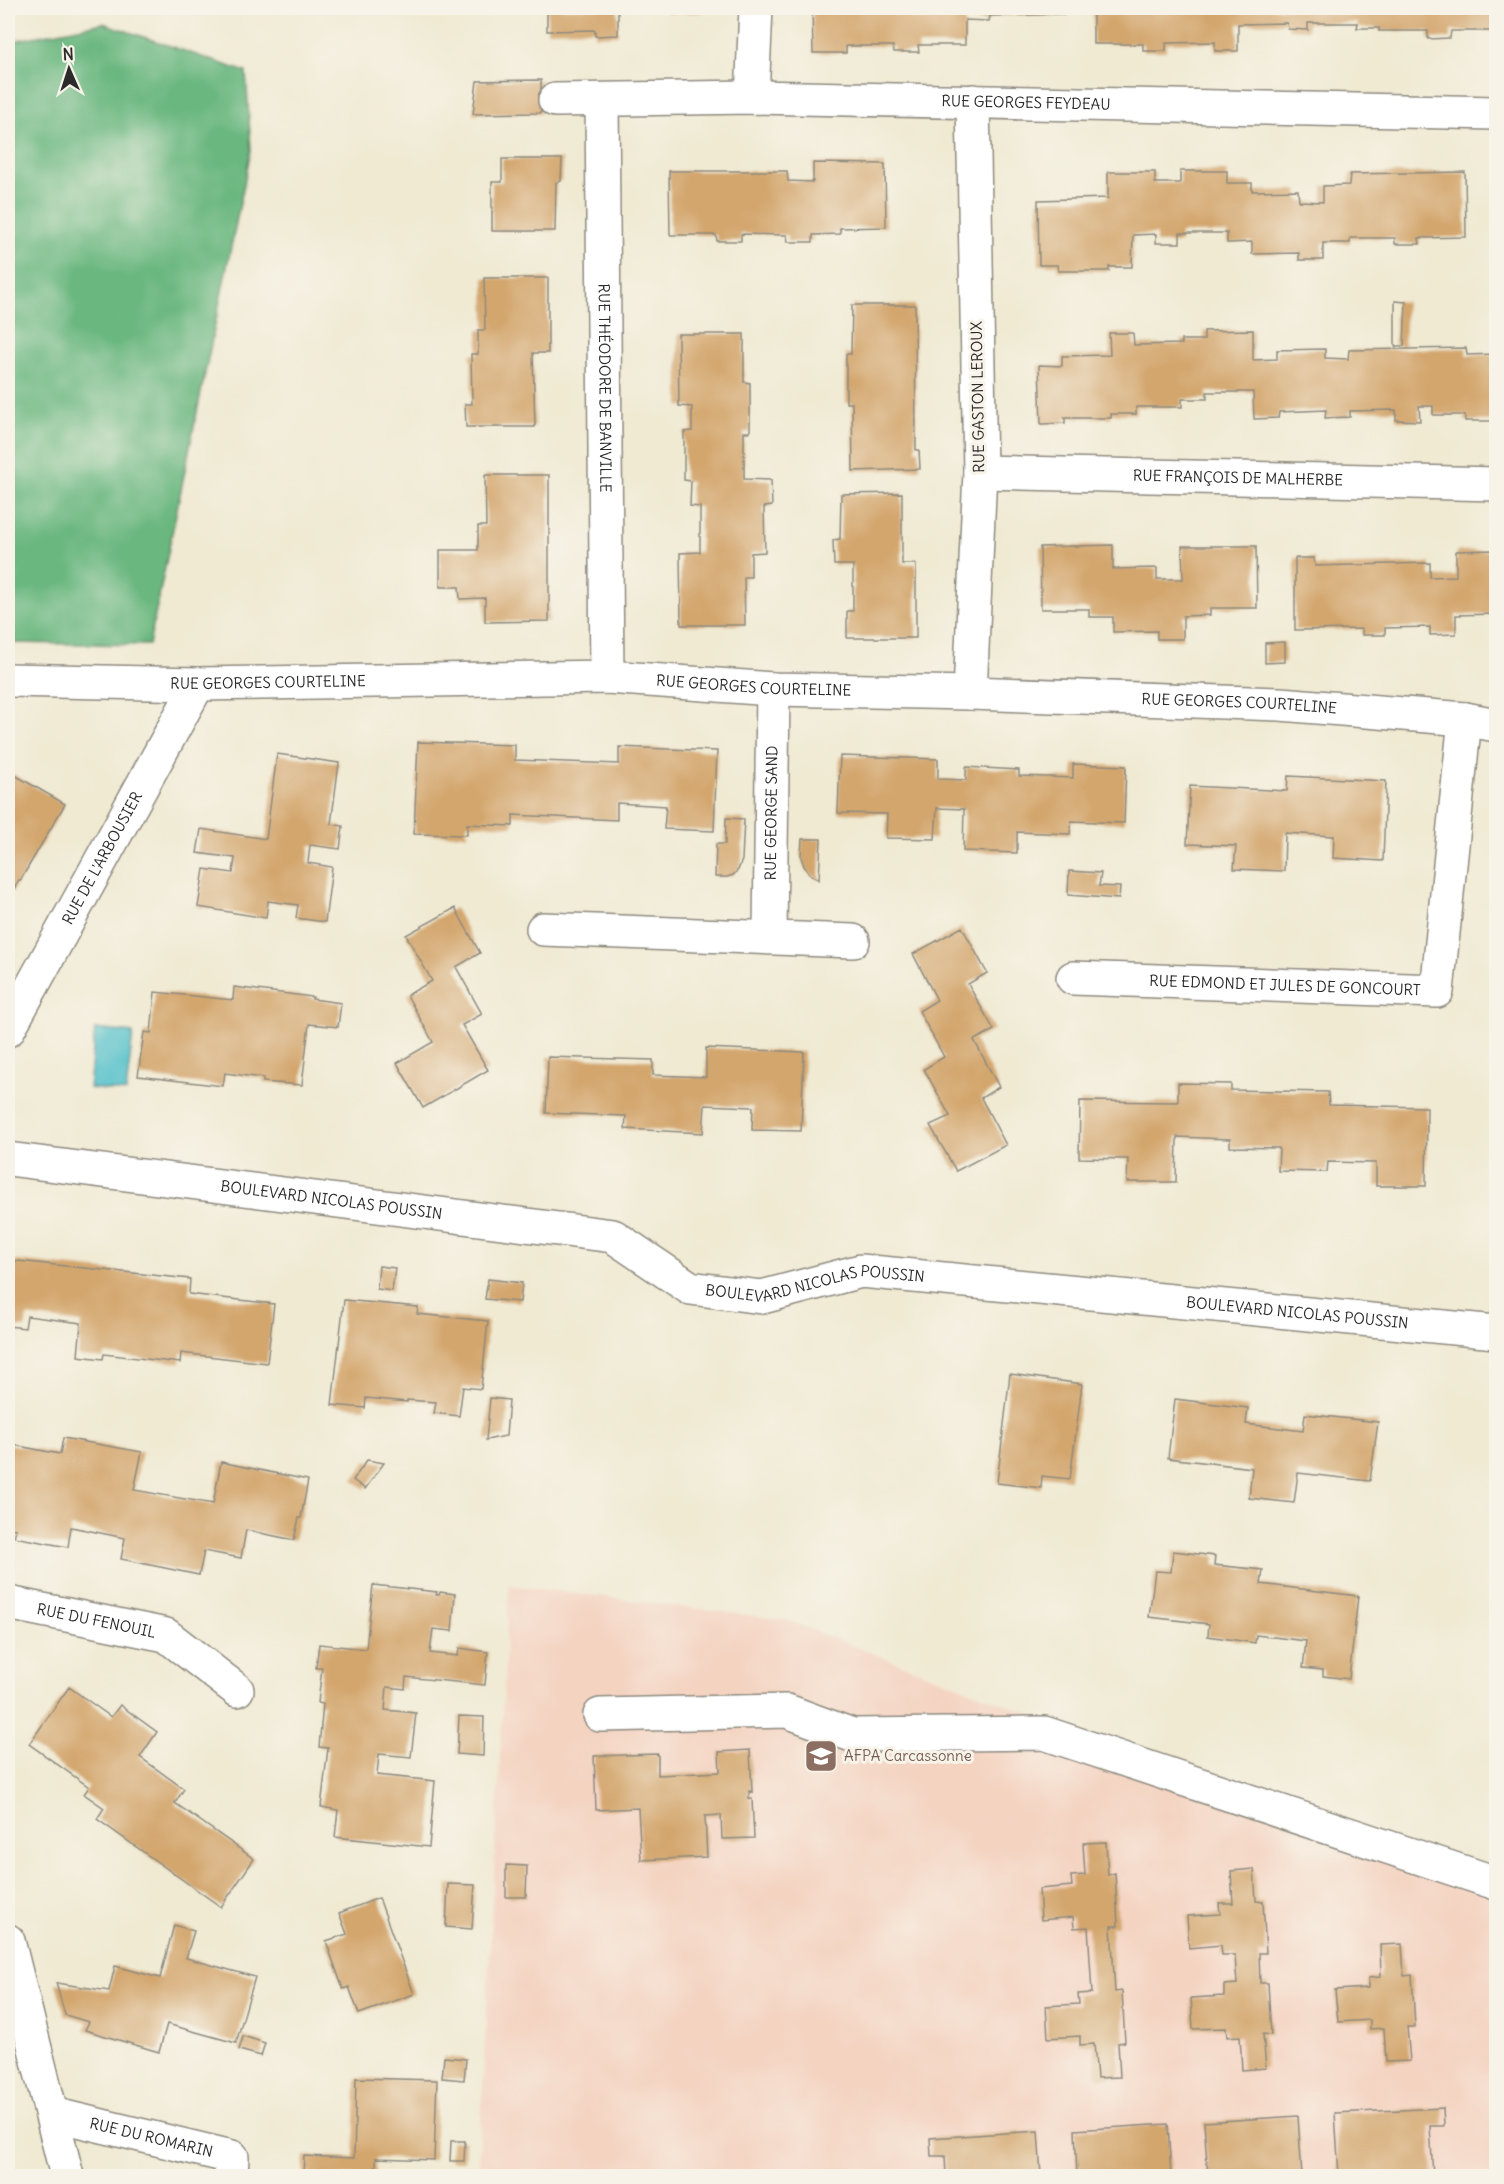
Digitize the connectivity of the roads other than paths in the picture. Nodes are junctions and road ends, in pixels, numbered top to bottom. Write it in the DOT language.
graph roads {
  1 [pos="756,8"];
  2 [pos="752,97"];
  3 [pos="555,100"];
  4 [pos="602,100"];
  5 [pos="972,101"];
  6 [pos="1497,112"];
  7 [pos="980,472"];
  8 [pos="1497,484"];
  9 [pos="607,677"];
  10 [pos="8,680"];
  11 [pos="198,684"];
  12 [pos="774,689"];
  13 [pos="970,693"];
  14 [pos="1481,722"];
  15 [pos="543,929"];
  16 [pos="770,936"];
  17 [pos="853,941"];
  18 [pos="1072,978"];
  19 [pos="8,1030"];
  20 [pos="8,1159"];
  21 [pos="1497,1332"];
  22 [pos="8,1603"];
  23 [pos="237,1690"];
  24 [pos="600,1715"];
  25 [pos="1497,1883"];
  26 [pos="8,1941"];
  27 [pos="52,2114"];
  28 [pos="67,2176"];
  29 [pos="231,2176"];
  1 -- 2 [label="street"];
  2 -- 4 [label="street, RUE GEORGES FEYDEAU"];
  2 -- 5 [label="street, RUE GEORGES FEYDEAU"];
  3 -- 4 [label="street, RUE GEORGES FEYDEAU"];
  4 -- 9 [label="street, RUE THÉODORE DE BANVILLE"];
  5 -- 6 [label="street, RUE GEORGES FEYDEAU"];
  5 -- 7 [label="street, RUE GASTON LEROUX"];
  7 -- 8 [label="street, RUE FRANÇOIS DE MALHERBE"];
  7 -- 13 [label="street, RUE GASTON LEROUX"];
  9 -- 11 [label="street, RUE GEORGES COURTELINE"];
  9 -- 12 [label="street, RUE GEORGES COURTELINE"];
  10 -- 11 [label="street, RUE GEORGES COURTELINE"];
  11 -- 19 [label="street, RUE DE L'ARBOUSIER"];
  12 -- 13 [label="street, RUE GEORGES COURTELINE"];
  12 -- 16 [label="street, RUE GEORGE SAND"];
  13 -- 14 [label="street, RUE GEORGES COURTELINE"];
  14 -- 18 [label="street, RUE EDMOND ET JULES DE GONCOURT"];
  15 -- 16 [label="street"];
  16 -- 17 [label="street"];
  20 -- 21 [label="street, BOULEVARD NICOLAS POUSSIN"];
  22 -- 23 [label="street, RUE DU FENOUIL"];
  24 -- 25 [label="street"];
  26 -- 27 [label="street"];
  27 -- 28 [label="street"];
  27 -- 29 [label="street, RUE DU ROMARIN"];
}
